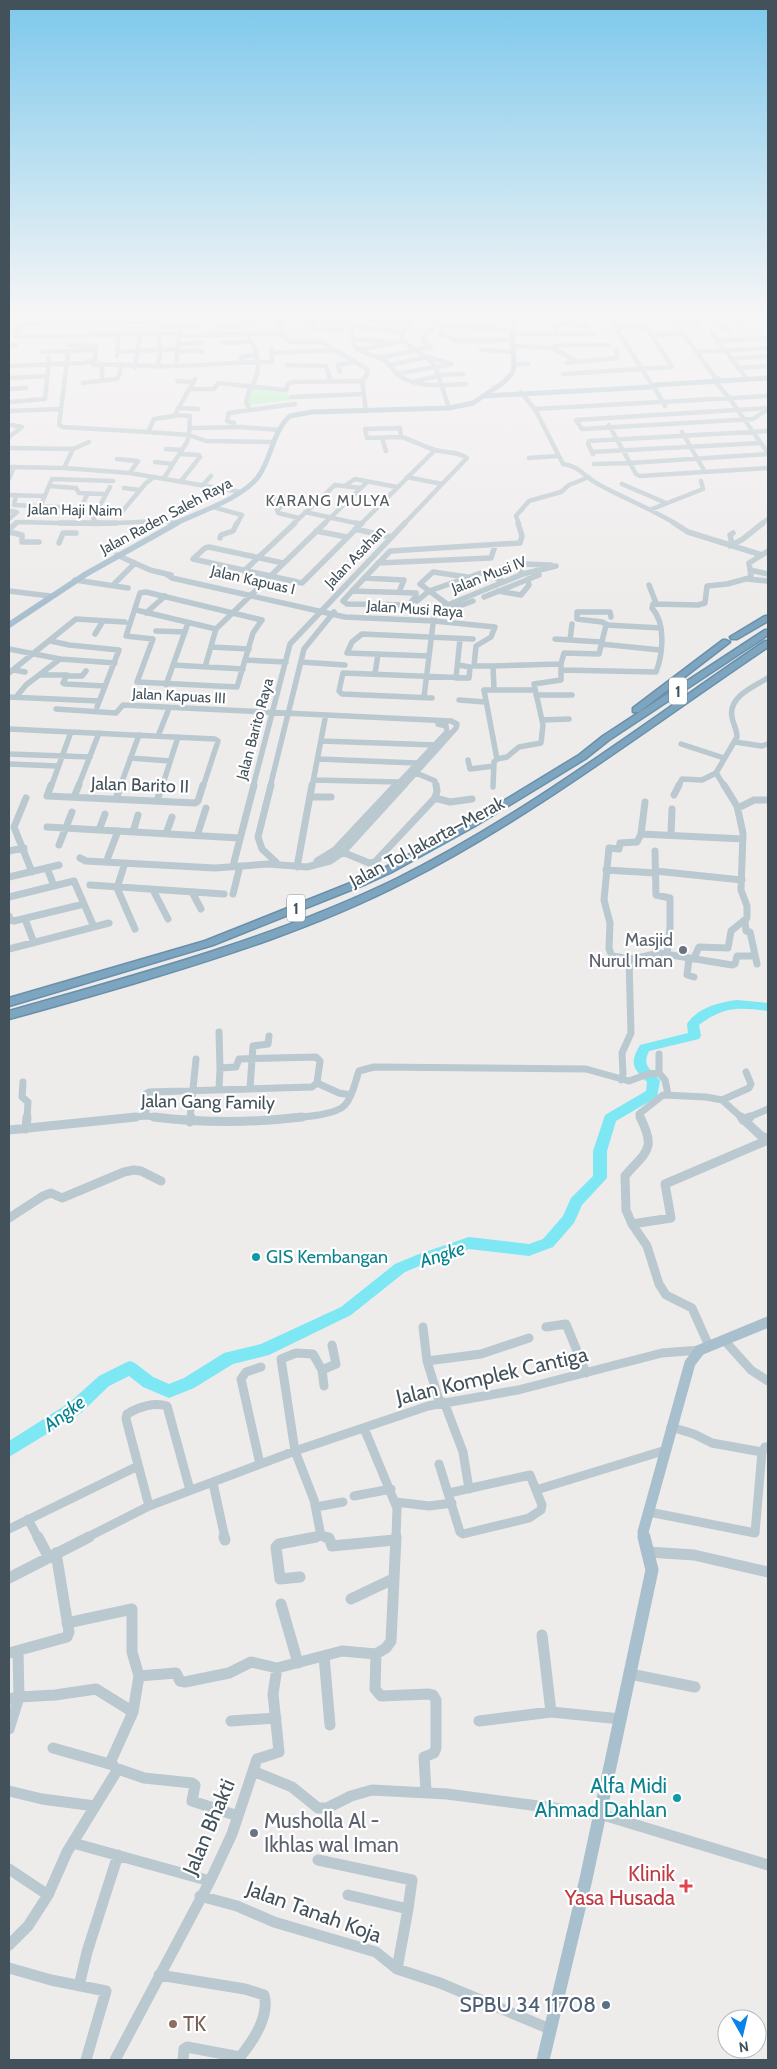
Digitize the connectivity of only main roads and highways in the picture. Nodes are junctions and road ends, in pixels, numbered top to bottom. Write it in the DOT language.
graph roads {
  1 [pos="306,414"];
  2 [pos="768,618"];
  3 [pos="9,625"];
  4 [pos="768,632"];
  5 [pos="768,644"];
  6 [pos="606,738"];
  7 [pos="9,1002"];
  8 [pos="9,1015"];
  9 [pos="768,1322"];
  10 [pos="646,1547"];
  11 [pos="594,1814"];
  12 [pos="542,2060"];
  1 -- 3 [label="main road, Jalan Raden Saleh Raya"];
  2 -- 6 [label="highway"];
  4 -- 6 [label="highway, Jalan Tol Jakarta–Merak / 1"];
  5 -- 8 [label="highway, Jalan Tol Jakarta–Merak / 1"];
  6 -- 7 [label="highway, Jalan Tol Jakarta–Merak / 1"];
  9 -- 10 [label="main road"];
  10 -- 11 [label="main road"];
  11 -- 12 [label="main road"];
}
